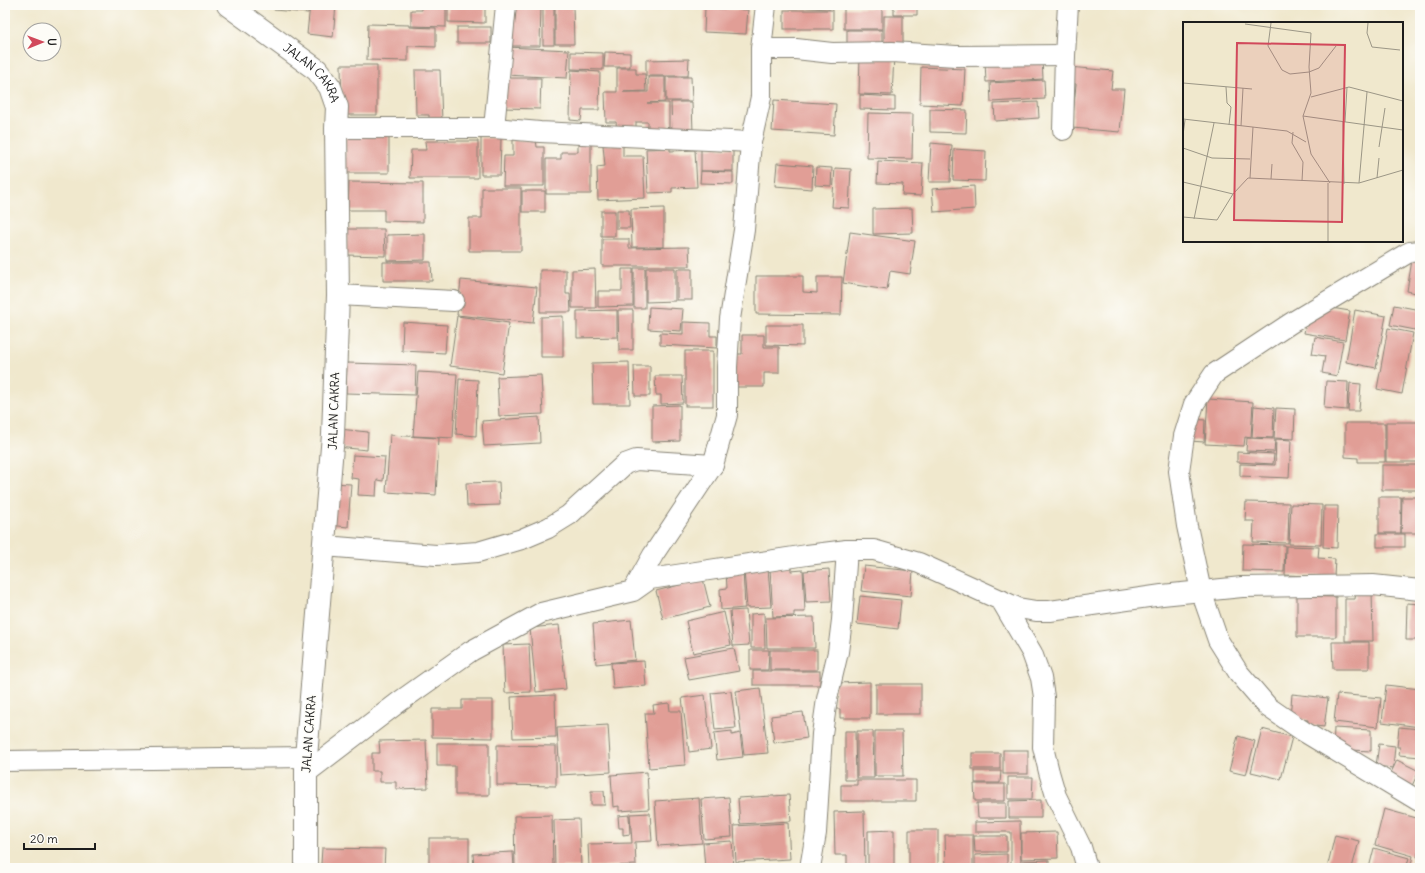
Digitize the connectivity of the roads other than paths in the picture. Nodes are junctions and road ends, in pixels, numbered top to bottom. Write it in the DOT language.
graph roads {
  1 [pos="228,5"];
  2 [pos="506,5"];
  3 [pos="766,5"];
  4 [pos="1068,5"];
  5 [pos="761,49"];
  6 [pos="1065,55"];
  7 [pos="336,128"];
  8 [pos="494,128"];
  9 [pos="1063,130"];
  10 [pos="751,142"];
  11 [pos="1420,251"];
  12 [pos="338,295"];
  13 [pos="454,301"];
  14 [pos="713,465"];
  15 [pos="324,546"];
  16 [pos="847,550"];
  17 [pos="1420,590"];
  18 [pos="633,591"];
  19 [pos="1201,591"];
  20 [pos="1002,600"];
  21 [pos="5,761"];
  22 [pos="306,765"];
  23 [pos="1419,801"];
  24 [pos="306,868"];
  25 [pos="810,868"];
  26 [pos="1087,868"];
  1 -- 7 [label="street, JALAN CAKRA"];
  2 -- 8 [label="street"];
  3 -- 5 [label="street"];
  4 -- 6 [label="street"];
  5 -- 6 [label="street"];
  5 -- 10 [label="street"];
  6 -- 9 [label="street"];
  7 -- 8 [label="street"];
  7 -- 12 [label="street, JALAN CAKRA"];
  8 -- 10 [label="street"];
  10 -- 14 [label="street"];
  11 -- 19 [label="street"];
  12 -- 13 [label="street"];
  12 -- 15 [label="street, JALAN CAKRA"];
  14 -- 15 [label="street"];
  14 -- 18 [label="street"];
  15 -- 22 [label="street, JALAN CAKRA"];
  16 -- 18 [label="street"];
  16 -- 20 [label="street"];
  16 -- 25 [label="street"];
  17 -- 19 [label="street"];
  18 -- 22 [label="street"];
  19 -- 20 [label="street"];
  19 -- 23 [label="street"];
  20 -- 26 [label="street"];
  21 -- 22 [label="street"];
  22 -- 24 [label="street, JALAN CAKRA"];
}
